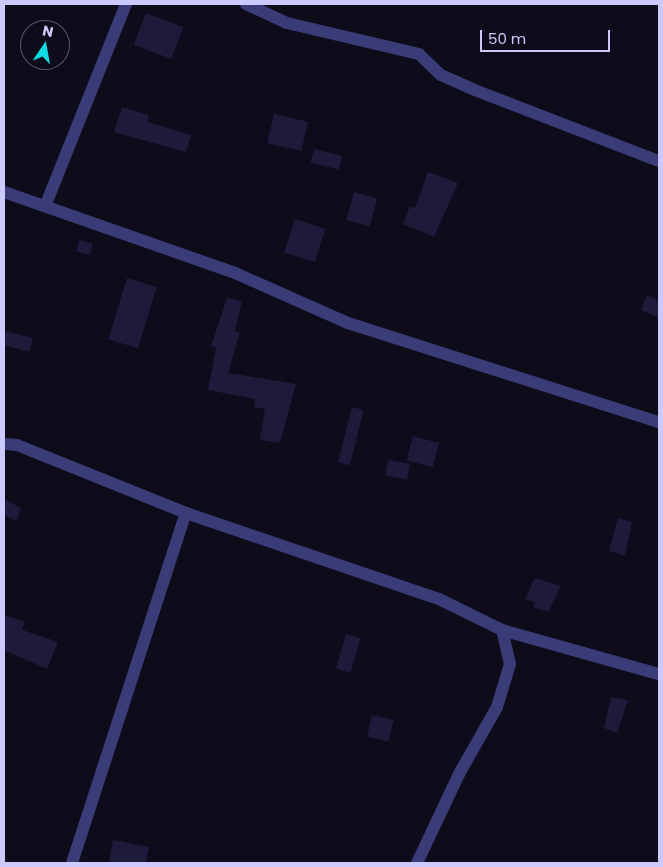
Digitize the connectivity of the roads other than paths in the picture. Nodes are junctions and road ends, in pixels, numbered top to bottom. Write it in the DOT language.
graph roads {
  1 [pos="126,4"];
  2 [pos="246,4"];
  3 [pos="659,160"];
  4 [pos="4,192"];
  5 [pos="46,204"];
  6 [pos="659,422"];
  7 [pos="4,444"];
  8 [pos="186,513"];
  9 [pos="502,630"];
  10 [pos="659,674"];
  11 [pos="72,863"];
  12 [pos="417,863"];
  1 -- 5 [label="street"];
  2 -- 3 [label="street"];
  4 -- 5 [label="street"];
  5 -- 6 [label="street"];
  7 -- 8 [label="street"];
  8 -- 9 [label="street"];
  8 -- 11 [label="street"];
  9 -- 10 [label="street"];
  9 -- 12 [label="street"];
}
